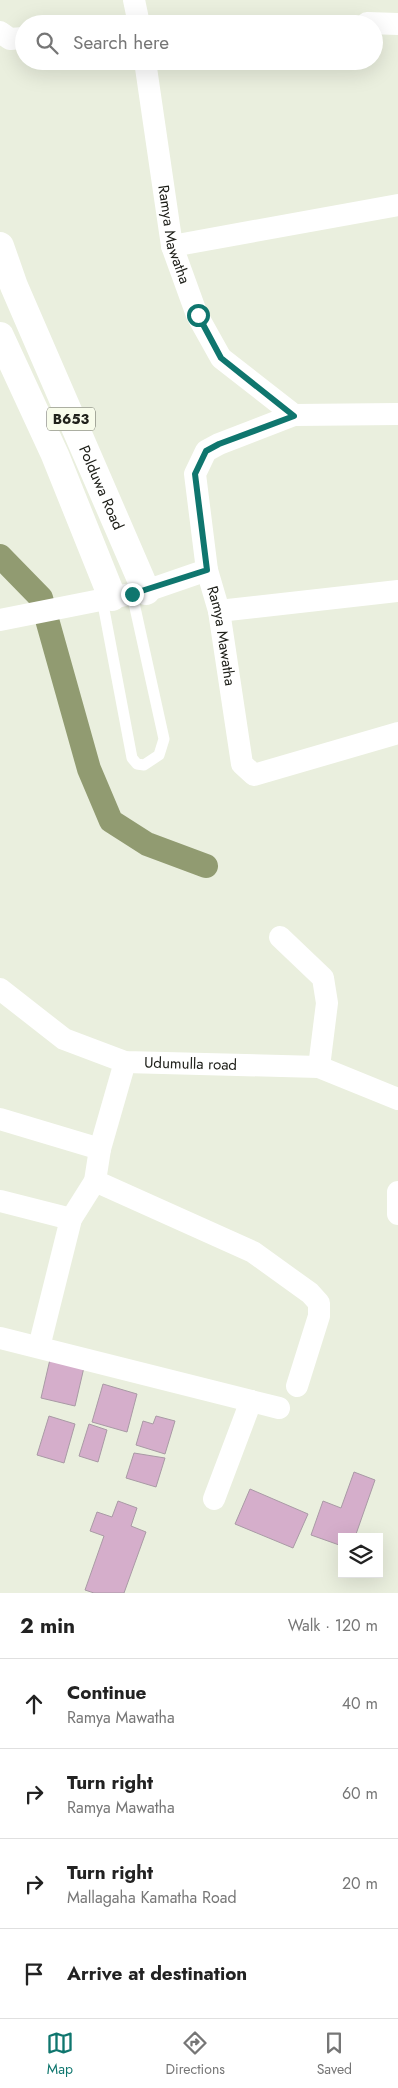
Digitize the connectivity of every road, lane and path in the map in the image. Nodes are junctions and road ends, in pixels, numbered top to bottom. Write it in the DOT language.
graph roads {
  1 [pos="134,0"];
  2 [pos="137,15"];
  3 [pos="383,24"];
  4 [pos="398,24"];
  5 [pos="0,32"];
  6 [pos="15,39"];
  7 [pos="146,70"];
  8 [pos="398,205"];
  9 [pos="0,246"];
  10 [pos="172,246"];
  11 [pos="0,336"];
  12 [pos="398,414"];
  13 [pos="294,416"];
  14 [pos="207,570"];
  15 [pos="398,591"];
  16 [pos="123,595"];
  17 [pos="219,611"];
  18 [pos="0,620"];
  19 [pos="398,733"];
  20 [pos="280,937"];
  21 [pos="0,989"];
  22 [pos="125,1062"];
  23 [pos="320,1068"];
  24 [pos="398,1099"];
  25 [pos="0,1119"];
  26 [pos="100,1149"];
  27 [pos="95,1181"];
  28 [pos="398,1192"];
  29 [pos="0,1201"];
  30 [pos="398,1214"];
  31 [pos="71,1219"];
  32 [pos="0,1338"];
  33 [pos="39,1347"];
  34 [pos="297,1386"];
  35 [pos="252,1401"];
  36 [pos="279,1408"];
  37 [pos="214,1499"];
  1 -- 2 [label="street"];
  3 -- 4 [label="street"];
  5 -- 6 [label="street"];
  7 -- 10 [label="street, Ramya Mawatha"];
  8 -- 10 [label="street"];
  9 -- 16 [label="main road, Polduwa Road / B653"];
  10 -- 13 [label="street, Ramya Mawatha"];
  11 -- 16 [label="main road, Polduwa Road / B653"];
  12 -- 13 [label="street"];
  13 -- 14 [label="street, Ramya Mawatha"];
  14 -- 16 [label="street"];
  14 -- 17 [label="street, Ramya Mawatha"];
  15 -- 17 [label="street"];
  16 -- 16 [label="lane"];
  16 -- 18 [label="street"];
  17 -- 19 [label="street, Ramya Mawatha"];
  20 -- 23 [label="street"];
  21 -- 22 [label="street, Udumulla road"];
  22 -- 23 [label="street, Udumulla road"];
  22 -- 26 [label="street"];
  23 -- 24 [label="street, Udumulla road"];
  25 -- 26 [label="street"];
  26 -- 27 [label="street"];
  27 -- 31 [label="street"];
  27 -- 34 [label="street"];
  28 -- 30 [label="street"];
  29 -- 31 [label="street"];
  31 -- 33 [label="street"];
  32 -- 33 [label="street"];
  33 -- 35 [label="street"];
  35 -- 36 [label="street"];
  35 -- 37 [label="street"];
}
